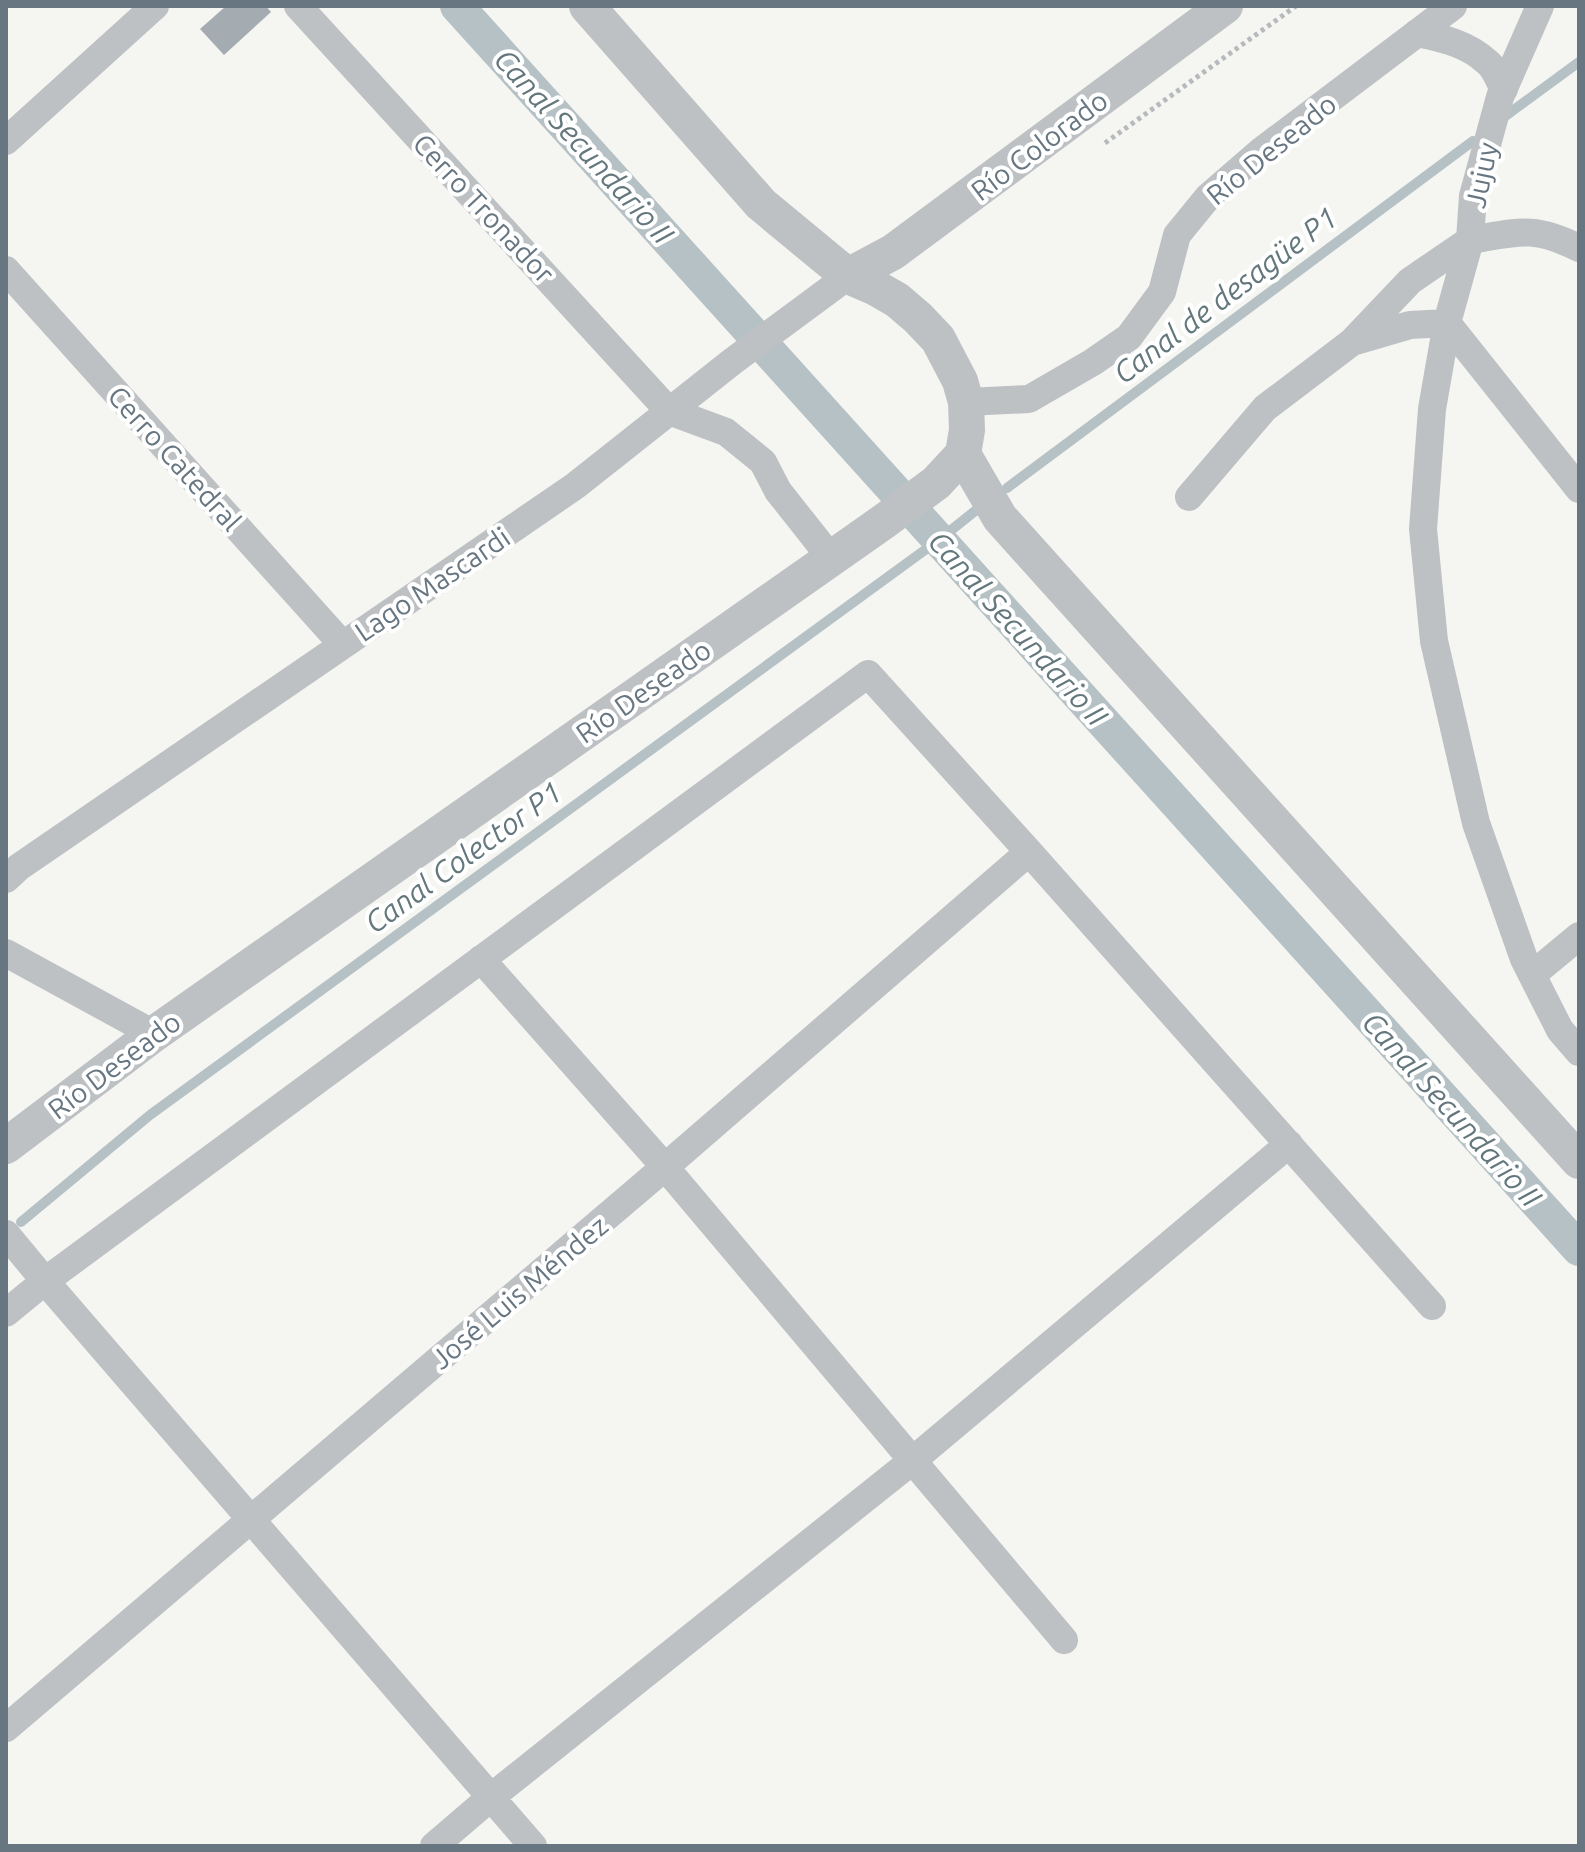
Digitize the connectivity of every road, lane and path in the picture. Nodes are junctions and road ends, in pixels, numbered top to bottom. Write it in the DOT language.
graph roads {
  1 [pos="155,6"];
  2 [pos="298,6"];
  3 [pos="587,6"];
  4 [pos="1225,6"];
  5 [pos="1296,6"];
  6 [pos="1453,6"];
  7 [pos="1540,6"];
  8 [pos="1417,33"];
  9 [pos="1504,89"];
  10 [pos="6,141"];
  11 [pos="1105,143"];
  12 [pos="1470,240"];
  13 [pos="1579,248"];
  14 [pos="6,270"];
  15 [pos="848,276"];
  16 [pos="1447,323"];
  17 [pos="1352,342"];
  18 [pos="966,402"];
  19 [pos="669,411"];
  20 [pos="963,454"];
  21 [pos="1579,489"];
  22 [pos="1189,497"];
  23 [pos="831,558"];
  24 [pos="343,645"];
  25 [pos="1029,852"];
  26 [pos="10,866"];
  27 [pos="1579,936"];
  28 [pos="6,953"];
  29 [pos="481,959"];
  30 [pos="1532,975"];
  31 [pos="154,1034"];
  32 [pos="1579,1052"];
  33 [pos="1289,1144"];
  34 [pos="6,1146"];
  35 [pos="1579,1161"];
  36 [pos="665,1167"];
  37 [pos="6,1234"];
  38 [pos="45,1281"];
  39 [pos="1432,1306"];
  40 [pos="6,1313"];
  41 [pos="912,1461"];
  42 [pos="251,1520"];
  43 [pos="1064,1640"];
  44 [pos="6,1728"];
  45 [pos="490,1798"];
  46 [pos="434,1846"];
  47 [pos="533,1846"];
  1 -- 10 [label="street"];
  2 -- 19 [label="street, Cerro Tronador"];
  3 -- 15 [label="street"];
  4 -- 15 [label="street, Río Colorado"];
  5 -- 11 [label="path"];
  6 -- 8 [label="street, Río Deseado"];
  7 -- 9 [label="street, Jujuy"];
  8 -- 9 [label="street"];
  8 -- 18 [label="street, Río Deseado"];
  9 -- 12 [label="street, Jujuy"];
  12 -- 13 [label="street, Jujuy"];
  12 -- 16 [label="street"];
  12 -- 17 [label="street"];
  14 -- 24 [label="street, Cerro Catedral"];
  15 -- 18 [label="street"];
  15 -- 19 [label="street, Lago Mascardi"];
  16 -- 17 [label="street"];
  16 -- 21 [label="street"];
  16 -- 30 [label="street"];
  17 -- 22 [label="street"];
  18 -- 20 [label="street"];
  19 -- 23 [label="street"];
  19 -- 24 [label="street, Lago Mascardi"];
  20 -- 23 [label="street, Río Deseado"];
  20 -- 35 [label="street"];
  23 -- 31 [label="street, Río Deseado"];
  24 -- 26 [label="street, Lago Mascardi"];
  25 -- 29 [label="street"];
  25 -- 33 [label="street"];
  25 -- 36 [label="street, José Luis Méndez"];
  27 -- 30 [label="street"];
  28 -- 31 [label="street"];
  29 -- 36 [label="street"];
  29 -- 38 [label="street"];
  30 -- 32 [label="street"];
  31 -- 34 [label="street, Río Deseado"];
  33 -- 39 [label="street"];
  33 -- 41 [label="street"];
  36 -- 41 [label="street"];
  36 -- 42 [label="street, José Luis Méndez"];
  37 -- 38 [label="street"];
  38 -- 40 [label="street"];
  38 -- 42 [label="street"];
  41 -- 43 [label="street"];
  41 -- 45 [label="street"];
  42 -- 44 [label="street, José Luis Méndez"];
  42 -- 45 [label="street"];
  45 -- 46 [label="street"];
  45 -- 47 [label="street"];
}
